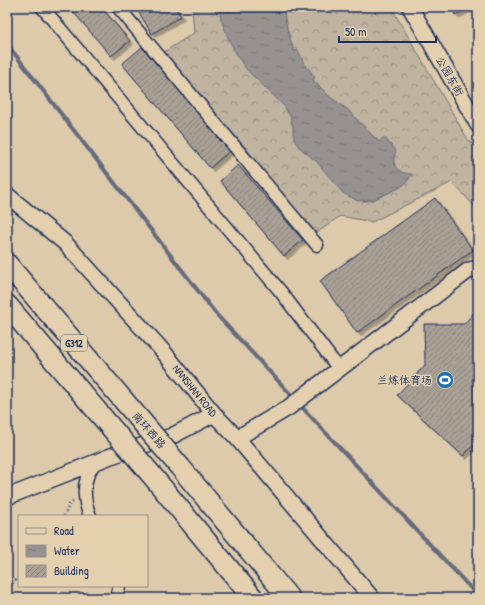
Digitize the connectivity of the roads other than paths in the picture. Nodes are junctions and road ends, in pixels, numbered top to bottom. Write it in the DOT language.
graph roads {
  1 [pos="42,7"];
  2 [pos="118,7"];
  3 [pos="410,7"];
  4 [pos="478,125"];
  5 [pos="7,195"];
  6 [pos="317,245"];
  7 [pos="7,264"];
  8 [pos="478,268"];
  9 [pos="7,305"];
  10 [pos="338,369"];
  11 [pos="214,414"];
  12 [pos="237,438"];
  13 [pos="95,462"];
  14 [pos="7,497"];
  15 [pos="90,515"];
  16 [pos="119,587"];
  17 [pos="116,598"];
  18 [pos="253,598"];
  19 [pos="289,598"];
  20 [pos="372,598"];
  1 -- 10 [label="street"];
  2 -- 6 [label="street"];
  3 -- 4 [label="street, 公园东街"];
  5 -- 11 [label="street, NANSHAN ROAD"];
  7 -- 19 [label="highway, 南环西路 / G312, bridge"];
  8 -- 10 [label="street"];
  9 -- 18 [label="highway, G312, bridge"];
  10 -- 12 [label="street"];
  11 -- 12 [label="street, NANSHAN ROAD"];
  11 -- 13 [label="street"];
  12 -- 20 [label="street, NANSHAN ROAD"];
  13 -- 14 [label="street"];
  13 -- 15 [label="street"];
  16 -- 17 [label="street"];
}
